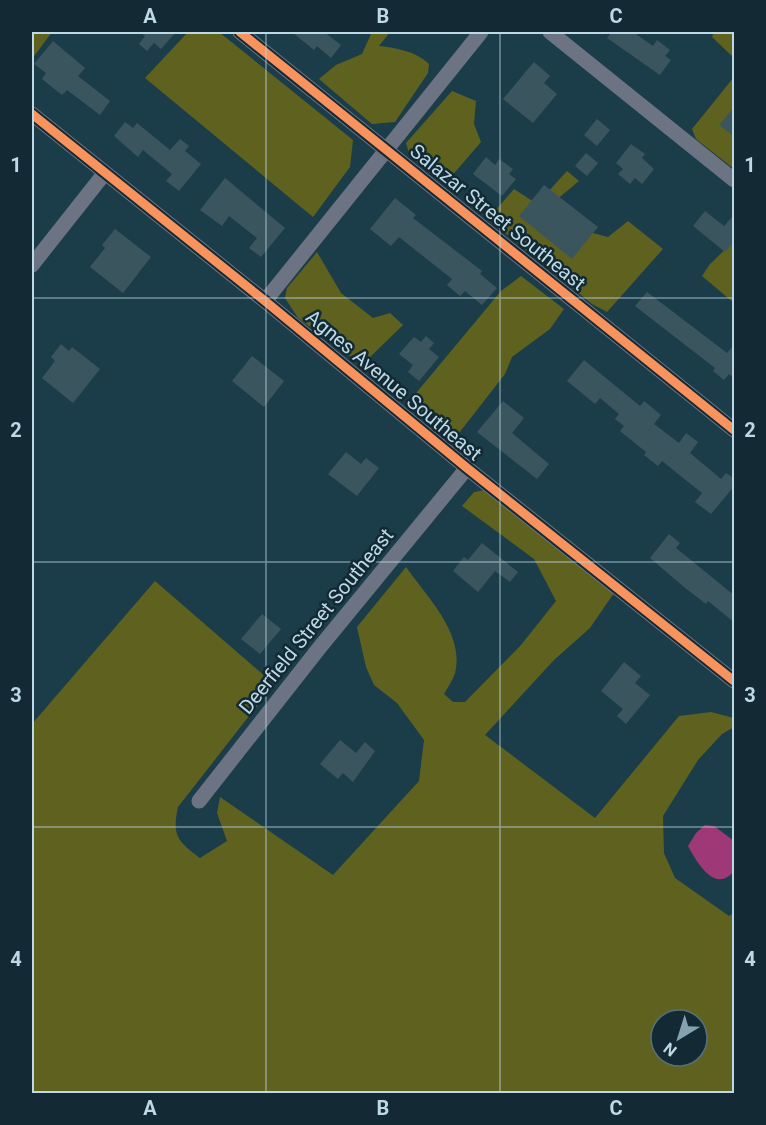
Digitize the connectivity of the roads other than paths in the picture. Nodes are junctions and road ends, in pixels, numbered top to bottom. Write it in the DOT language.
graph roads {
  1 [pos="240,32"];
  2 [pos="481,32"];
  3 [pos="550,32"];
  4 [pos="32,114"];
  5 [pos="385,148"];
  6 [pos="104,174"];
  7 [pos="735,180"];
  8 [pos="32,265"];
  9 [pos="265,301"];
  10 [pos="735,430"];
  11 [pos="466,468"];
  12 [pos="735,681"];
  13 [pos="199,801"];
  1 -- 5 [label="street, Salazar Street Southeast"];
  2 -- 5 [label="street"];
  3 -- 7 [label="street"];
  4 -- 6 [label="street, Agnes Avenue Southeast"];
  5 -- 9 [label="street"];
  5 -- 10 [label="street, Salazar Street Southeast"];
  6 -- 8 [label="street"];
  6 -- 9 [label="street, Agnes Avenue Southeast"];
  9 -- 11 [label="street, Agnes Avenue Southeast"];
  11 -- 12 [label="street, Agnes Avenue Southeast"];
  11 -- 13 [label="street, Deerfield Street Southeast"];
}
